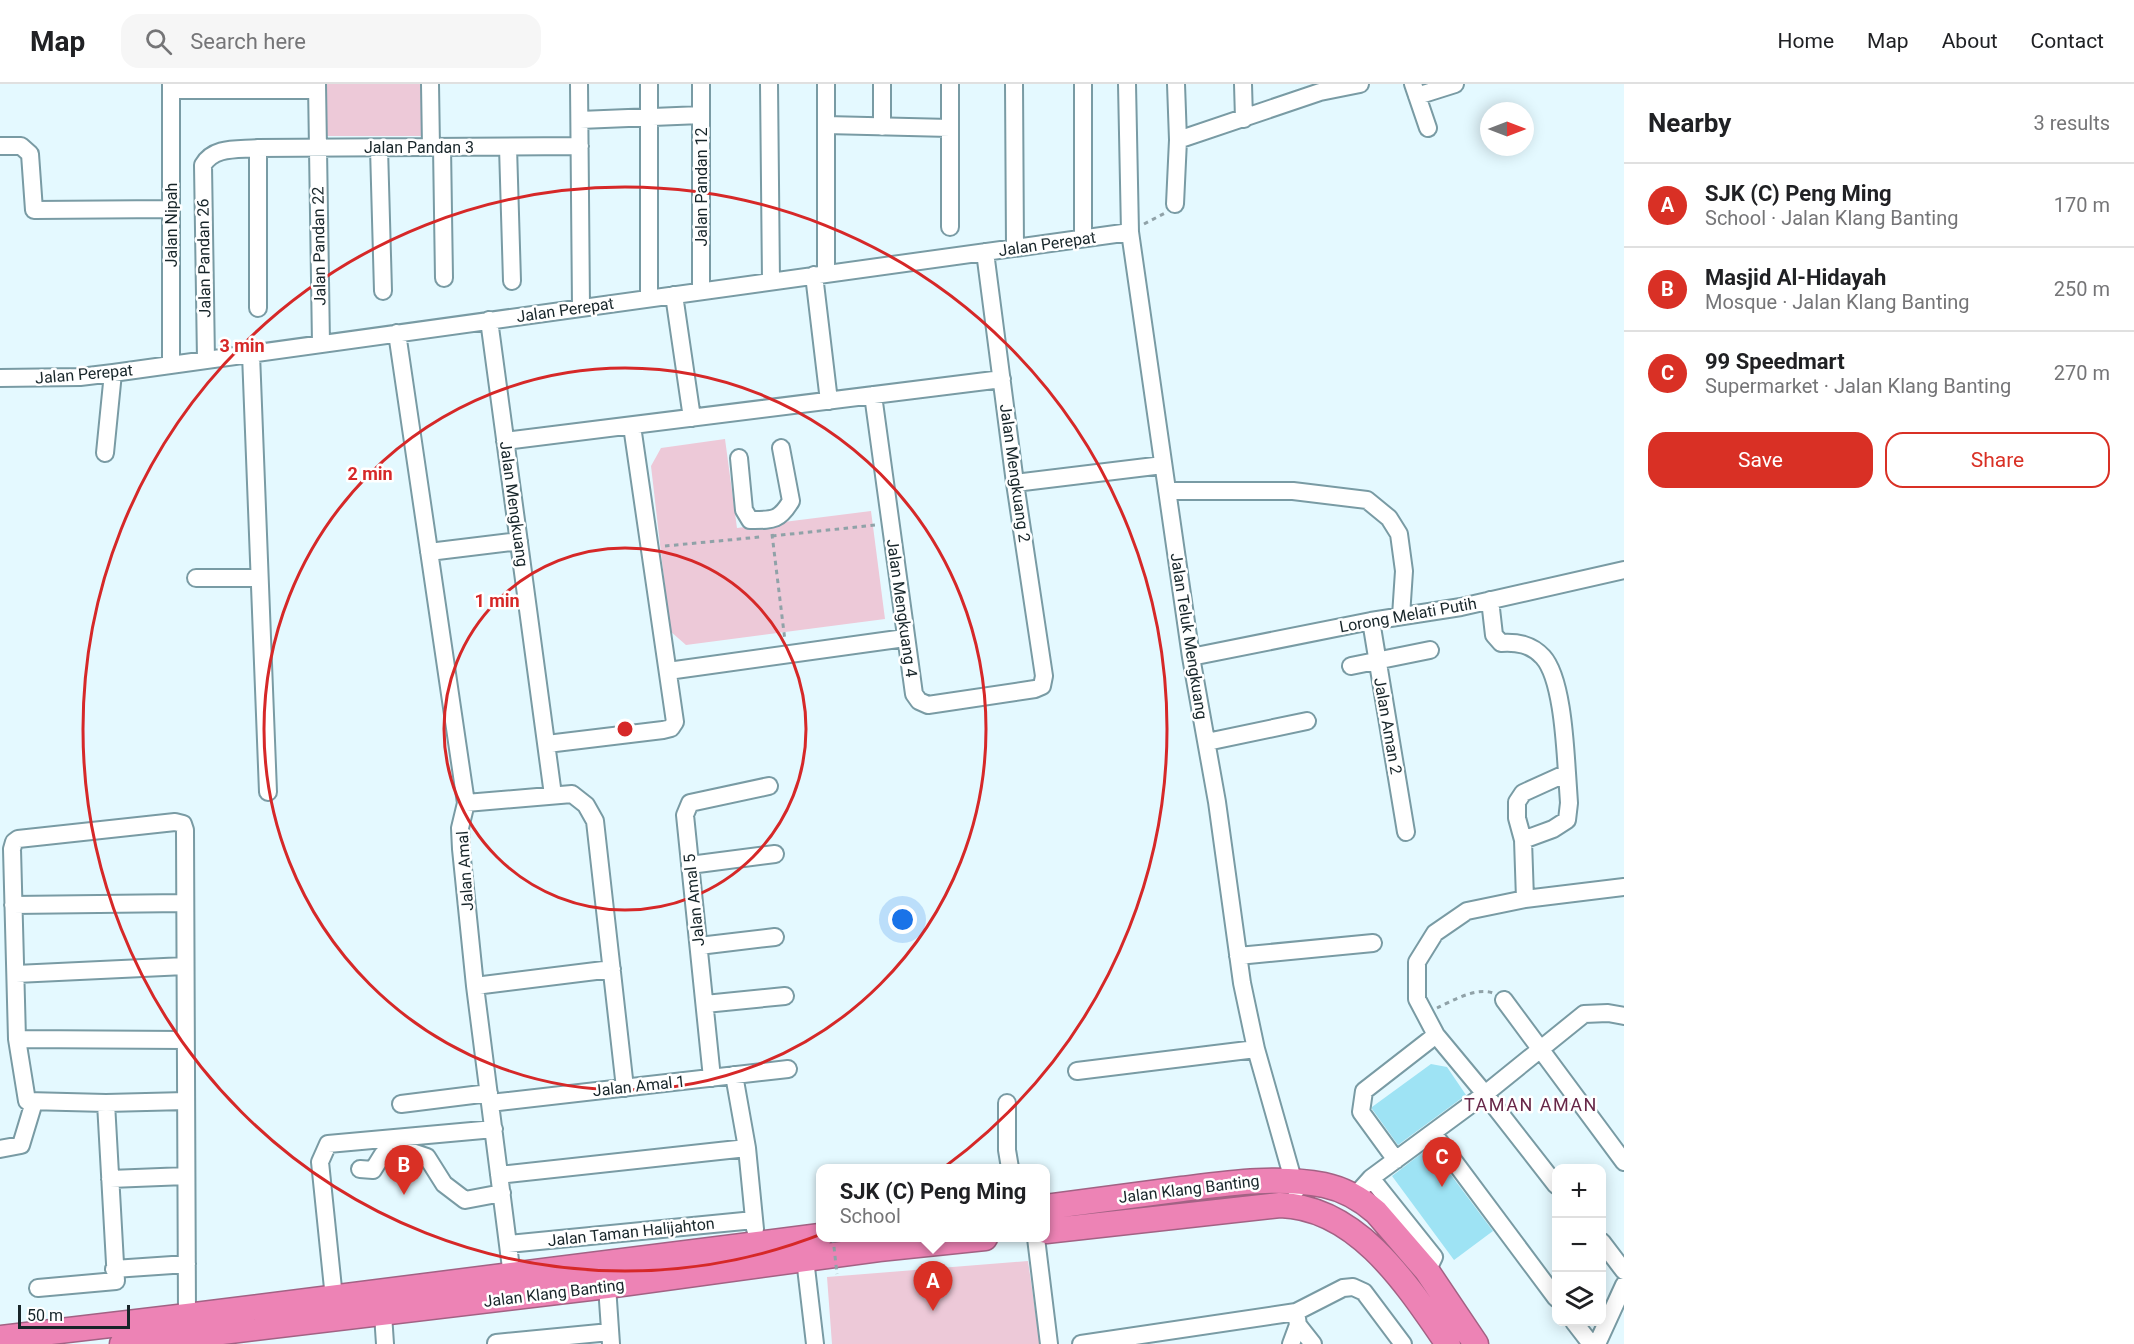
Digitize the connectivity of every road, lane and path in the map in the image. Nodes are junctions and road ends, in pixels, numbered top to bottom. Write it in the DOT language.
graph roads {
  1 [pos="430,84"];
  2 [pos="579,84"];
  3 [pos="649,84"];
  4 [pos="701,84"];
  5 [pos="769,84"];
  6 [pos="826,84"];
  7 [pos="882,84"];
  8 [pos="950,84"];
  9 [pos="1014,84"];
  10 [pos="1083,84"];
  11 [pos="1127,84"];
  12 [pos="1176,84"];
  13 [pos="1243,84"];
  14 [pos="1360,84"];
  15 [pos="1455,84"];
  16 [pos="171,87"];
  17 [pos="317,87"];
  18 [pos="1320,88"];
  19 [pos="1415,90"];
  20 [pos="701,116"];
  21 [pos="649,117"];
  22 [pos="1244,119"];
  23 [pos="580,120"];
  24 [pos="826,125"];
  25 [pos="882,127"];
  26 [pos="950,128"];
  27 [pos="1428,128"];
  28 [pos="1178,140"];
  29 [pos="0,146"];
  30 [pos="580,146"];
  31 [pos="436,147"];
  32 [pos="508,147"];
  33 [pos="258,148"];
  34 [pos="317,148"];
  35 [pos="380,148"];
  36 [pos="208,157"];
  37 [pos="1175,204"];
  38 [pos="171,209"];
  39 [pos="950,227"];
  40 [pos="1130,232"];
  41 [pos="1083,238"];
  42 [pos="1015,248"];
  43 [pos="985,252"];
  44 [pos="820,275"];
  45 [pos="444,278"];
  46 [pos="512,281"];
  47 [pos="771,281"];
  48 [pos="383,291"];
  49 [pos="701,291"];
  50 [pos="674,295"];
  51 [pos="649,298"];
  52 [pos="581,307"];
  53 [pos="258,308"];
  54 [pos="489,320"];
  55 [pos="397,333"];
  56 [pos="321,344"];
  57 [pos="251,354"];
  58 [pos="206,360"];
  59 [pos="171,365"];
  60 [pos="113,374"];
  61 [pos="0,378"];
  62 [pos="1002,379"];
  63 [pos="873,395"];
  64 [pos="829,401"];
  65 [pos="692,418"];
  66 [pos="632,426"];
  67 [pos="505,441"];
  68 [pos="781,448"];
  69 [pos="105,453"];
  70 [pos="739,458"];
  71 [pos="1163,465"];
  72 [pos="1015,483"];
  73 [pos="1167,491"];
  74 [pos="890,523"];
  75 [pos="772,528"];
  76 [pos="519,541"];
  77 [pos="650,547"];
  78 [pos="429,552"];
  79 [pos="1624,570"];
  80 [pos="196,578"];
  81 [pos="259,578"];
  82 [pos="1490,600"];
  83 [pos="1401,616"];
  84 [pos="1371,621"];
  85 [pos="905,638"];
  86 [pos="1430,650"];
  87 [pos="787,655"];
  88 [pos="1191,657"];
  89 [pos="1377,661"];
  90 [pos="1351,666"];
  91 [pos="668,671"];
  92 [pos="1035,690"];
  93 [pos="1307,721"];
  94 [pos="1206,742"];
  95 [pos="547,744"];
  96 [pos="1567,773"];
  97 [pos="769,786"];
  98 [pos="268,792"];
  99 [pos="554,795"];
  100 [pos="466,803"];
  101 [pos="1406,832"];
  102 [pos="1523,840"];
  103 [pos="775,854"];
  104 [pos="690,866"];
  105 [pos="1624,887"];
  106 [pos="1525,899"];
  107 [pos="184,903"];
  108 [pos="14,905"];
  109 [pos="775,938"];
  110 [pos="1372,943"];
  111 [pos="699,946"];
  112 [pos="1238,956"];
  113 [pos="185,966"];
  114 [pos="612,969"];
  115 [pos="16,974"];
  116 [pos="475,986"];
  117 [pos="785,996"];
  118 [pos="1504,1000"];
  119 [pos="705,1004"];
  120 [pos="1421,1007"];
  121 [pos="1624,1016"];
  122 [pos="1436,1035"];
  123 [pos="17,1039"];
  124 [pos="185,1040"];
  125 [pos="1256,1049"];
  126 [pos="1541,1049"];
  127 [pos="788,1069"];
  128 [pos="1077,1071"];
  129 [pos="734,1075"];
  130 [pos="712,1078"];
  131 [pos="625,1088"];
  132 [pos="1485,1094"];
  133 [pos="490,1098"];
  134 [pos="186,1101"];
  135 [pos="34,1102"];
  136 [pos="106,1103"];
  137 [pos="1006,1103"];
  138 [pos="401,1104"];
  139 [pos="494,1129"];
  140 [pos="1433,1133"];
  141 [pos="747,1148"];
  142 [pos="0,1149"];
  143 [pos="1396,1160"];
  144 [pos="1624,1162"];
  145 [pos="1009,1164"];
  146 [pos="360,1169"];
  147 [pos="499,1175"];
  148 [pos="186,1176"];
  149 [pos="1371,1178"];
  150 [pos="110,1179"];
  151 [pos="1552,1179"];
  152 [pos="1294,1181"];
  153 [pos="501,1193"];
  154 [pos="1354,1197"];
  155 [pos="1300,1205"];
  156 [pos="1050,1206"];
  157 [pos="1050,1231"];
  158 [pos="755,1232"];
  159 [pos="816,1236"];
  160 [pos="833,1242"];
  161 [pos="951,1242"];
  162 [pos="1036,1242"];
  163 [pos="508,1244"];
  164 [pos="1606,1247"];
  165 [pos="805,1259"];
  166 [pos="187,1264"];
  167 [pos="114,1269"];
  168 [pos="1427,1271"];
  169 [pos="1624,1271"];
  170 [pos="837,1274"];
  171 [pos="513,1276"];
  172 [pos="607,1286"];
  173 [pos="1624,1286"];
  174 [pos="38,1288"];
  175 [pos="1552,1291"];
  176 [pos="334,1298"];
  177 [pos="383,1314"];
  178 [pos="187,1317"];
  179 [pos="1297,1318"];
  180 [pos="1577,1326"];
  181 [pos="0,1338"];
  182 [pos="610,1338"];
  183 [pos="156,1342"];
  184 [pos="496,1343"];
  185 [pos="122,1344"];
  186 [pos="386,1344"];
  187 [pos="815,1344"];
  188 [pos="1049,1344"];
  189 [pos="1081,1344"];
  190 [pos="1291,1344"];
  191 [pos="1313,1344"];
  192 [pos="1402,1344"];
  193 [pos="1448,1344"];
  194 [pos="1476,1344"];
  195 [pos="1590,1344"];
  196 [pos="1597,1344"];
  1 -- 31 [label="street"];
  2 -- 23 [label="street"];
  3 -- 21 [label="street"];
  4 -- 20 [label="street, Jalan Pandan 12"];
  5 -- 47 [label="street"];
  6 -- 24 [label="street"];
  7 -- 25 [label="street"];
  8 -- 26 [label="street"];
  9 -- 42 [label="street"];
  10 -- 41 [label="street"];
  11 -- 40 [label="street, Jalan Teluk Mengkuang"];
  12 -- 28 [label="street"];
  13 -- 22 [label="street"];
  14 -- 18 [label="street"];
  15 -- 19 [label="street"];
  16 -- 17 [label="street"];
  16 -- 38 [label="street, Jalan Nipah"];
  17 -- 34 [label="street, Jalan Pandan 22"];
  18 -- 22 [label="street"];
  19 -- 27 [label="street"];
  20 -- 21 [label="street"];
  20 -- 49 [label="street, Jalan Pandan 12"];
  21 -- 23 [label="street"];
  21 -- 51 [label="street"];
  22 -- 28 [label="street"];
  23 -- 30 [label="street"];
  24 -- 25 [label="street"];
  24 -- 44 [label="street"];
  25 -- 26 [label="street"];
  26 -- 39 [label="street"];
  28 -- 37 [label="street"];
  29 -- 38 [label="street"];
  30 -- 32 [label="street, Jalan Pandan 3"];
  30 -- 52 [label="street"];
  31 -- 32 [label="street, Jalan Pandan 3"];
  31 -- 35 [label="street, Jalan Pandan 3"];
  31 -- 45 [label="street"];
  32 -- 46 [label="street"];
  33 -- 34 [label="street, Jalan Pandan 3"];
  33 -- 36 [label="street, Jalan Pandan 3"];
  33 -- 53 [label="street"];
  34 -- 35 [label="street, Jalan Pandan 3"];
  34 -- 56 [label="street, Jalan Pandan 22"];
  35 -- 48 [label="street"];
  36 -- 58 [label="street, Jalan Pandan 26"];
  37 -- 40 [label="path"];
  38 -- 59 [label="street, Jalan Nipah"];
  40 -- 41 [label="street, Jalan Perepat"];
  40 -- 71 [label="street, Jalan Teluk Mengkuang"];
  41 -- 42 [label="street, Jalan Perepat"];
  42 -- 43 [label="street, Jalan Perepat"];
  43 -- 44 [label="street, Jalan Perepat"];
  43 -- 62 [label="street, Jalan Mengkuang 2"];
  44 -- 47 [label="street, Jalan Perepat"];
  44 -- 64 [label="street"];
  47 -- 49 [label="street, Jalan Perepat"];
  49 -- 50 [label="street, Jalan Perepat"];
  50 -- 51 [label="street, Jalan Perepat"];
  50 -- 65 [label="street"];
  51 -- 52 [label="street, Jalan Perepat"];
  52 -- 54 [label="street, Jalan Perepat"];
  54 -- 55 [label="street, Jalan Perepat"];
  54 -- 67 [label="street, Jalan Mengkuang"];
  55 -- 56 [label="street, Jalan Perepat"];
  55 -- 78 [label="street, Jalan Amal"];
  56 -- 57 [label="street, Jalan Perepat"];
  57 -- 58 [label="street, Jalan Perepat"];
  57 -- 81 [label="street"];
  58 -- 59 [label="street, Jalan Perepat"];
  59 -- 60 [label="street, Jalan Perepat"];
  60 -- 61 [label="street, Jalan Perepat"];
  60 -- 69 [label="street"];
  62 -- 63 [label="street"];
  62 -- 72 [label="street, Jalan Mengkuang 2"];
  63 -- 64 [label="street"];
  63 -- 74 [label="street, Jalan Mengkuang 4"];
  64 -- 65 [label="street"];
  65 -- 66 [label="street"];
  66 -- 67 [label="street"];
  66 -- 77 [label="street"];
  67 -- 76 [label="street, Jalan Mengkuang"];
  68 -- 75 [label="street"];
  70 -- 75 [label="street"];
  71 -- 72 [label="street"];
  71 -- 73 [label="street, Jalan Teluk Mengkuang"];
  72 -- 92 [label="street, Jalan Mengkuang 2"];
  73 -- 83 [label="street"];
  73 -- 88 [label="street, Jalan Teluk Mengkuang"];
  74 -- 75 [label="path"];
  74 -- 85 [label="street, Jalan Mengkuang 4"];
  75 -- 77 [label="path"];
  75 -- 87 [label="path"];
  76 -- 78 [label="street"];
  76 -- 95 [label="street, Jalan Mengkuang"];
  77 -- 91 [label="street"];
  78 -- 100 [label="street, Jalan Amal"];
  79 -- 82 [label="street, Lorong Melati Putih"];
  80 -- 81 [label="street"];
  81 -- 98 [label="street"];
  82 -- 83 [label="street, Lorong Melati Putih"];
  82 -- 96 [label="street"];
  83 -- 84 [label="street, Lorong Melati Putih"];
  84 -- 88 [label="street, Lorong Melati Putih"];
  84 -- 89 [label="street, Jalan Aman 2"];
  85 -- 87 [label="street"];
  85 -- 92 [label="street, Jalan Mengkuang 4"];
  86 -- 89 [label="street"];
  87 -- 91 [label="street"];
  88 -- 94 [label="street, Jalan Teluk Mengkuang"];
  89 -- 90 [label="street"];
  89 -- 101 [label="street, Jalan Aman 2"];
  91 -- 95 [label="street"];
  93 -- 94 [label="street"];
  94 -- 112 [label="street, Jalan Teluk Mengkuang"];
  95 -- 99 [label="street, Jalan Mengkuang"];
  96 -- 102 [label="street"];
  96 -- 102 [label="street"];
  97 -- 104 [label="street, Jalan Amal 5"];
  99 -- 100 [label="street"];
  99 -- 114 [label="street"];
  100 -- 116 [label="street, Jalan Amal"];
  102 -- 106 [label="street"];
  103 -- 104 [label="street"];
  104 -- 111 [label="street, Jalan Amal 5"];
  105 -- 106 [label="street"];
  106 -- 120 [label="street"];
  107 -- 108 [label="street"];
  107 -- 108 [label="street"];
  107 -- 113 [label="street"];
  108 -- 115 [label="street"];
  109 -- 111 [label="street"];
  110 -- 112 [label="street"];
  111 -- 119 [label="street, Jalan Amal 5"];
  112 -- 125 [label="street, Jalan Teluk Mengkuang"];
  113 -- 115 [label="street"];
  113 -- 124 [label="street"];
  114 -- 116 [label="street"];
  114 -- 131 [label="street"];
  115 -- 123 [label="street"];
  116 -- 133 [label="street, Jalan Amal"];
  117 -- 119 [label="street"];
  118 -- 120 [label="path"];
  118 -- 126 [label="street"];
  119 -- 130 [label="street, Jalan Amal 5"];
  120 -- 122 [label="street"];
  121 -- 126 [label="street"];
  122 -- 132 [label="street"];
  122 -- 143 [label="street"];
  123 -- 124 [label="street"];
  123 -- 135 [label="street"];
  124 -- 134 [label="street"];
  125 -- 128 [label="street"];
  125 -- 152 [label="street, Jalan Teluk Mengkuang"];
  126 -- 132 [label="street"];
  126 -- 144 [label="street"];
  127 -- 129 [label="street, Jalan Amal 1"];
  129 -- 130 [label="street, Jalan Amal 1"];
  129 -- 141 [label="street"];
  130 -- 131 [label="street, Jalan Amal 1"];
  131 -- 133 [label="street, Jalan Amal 1"];
  132 -- 140 [label="street"];
  132 -- 151 [label="street"];
  133 -- 138 [label="street, Jalan Amal 1"];
  133 -- 139 [label="street, Jalan Amal"];
  134 -- 136 [label="street"];
  134 -- 148 [label="street"];
  135 -- 136 [label="street"];
  135 -- 142 [label="street"];
  136 -- 150 [label="street"];
  137 -- 145 [label="street"];
  139 -- 147 [label="street, Jalan Amal"];
  139 -- 176 [label="street"];
  140 -- 143 [label="street"];
  140 -- 175 [label="street"];
  141 -- 147 [label="street"];
  141 -- 158 [label="street"];
  143 -- 149 [label="street"];
  146 -- 153 [label="street"];
  147 -- 153 [label="street, Jalan Amal"];
  148 -- 150 [label="street"];
  148 -- 166 [label="street"];
  149 -- 154 [label="street"];
  149 -- 168 [label="street"];
  150 -- 167 [label="street"];
  152 -- 154 [label="highway, Jalan Klang Banting"];
  152 -- 155 [label="street, Jalan Teluk Mengkuang"];
  152 -- 156 [label="highway, Jalan Klang Banting"];
  153 -- 163 [label="street, Jalan Amal"];
  154 -- 168 [label="highway, Jalan Klang Banting"];
  155 -- 157 [label="highway, Jalan Klang Banting"];
  155 -- 193 [label="highway, Jalan Klang Banting"];
  158 -- 159 [label="highway, Jalan Klang Banting"];
  158 -- 163 [label="street, Jalan Taman Halijahton"];
  158 -- 171 [label="highway, Jalan Klang Banting"];
  160 -- 170 [label="path, bridge"];
  161 -- 165 [label="highway, Jalan Klang Banting"];
  162 -- 188 [label="street"];
  163 -- 171 [label="street, Jalan Amal"];
  164 -- 169 [label="street"];
  165 -- 172 [label="highway, Jalan Klang Banting"];
  165 -- 187 [label="street"];
  166 -- 167 [label="street"];
  166 -- 178 [label="street"];
  167 -- 174 [label="street"];
  168 -- 194 [label="highway, Jalan Klang Banting"];
  171 -- 176 [label="highway, Jalan Klang Banting"];
  172 -- 177 [label="highway, Jalan Klang Banting"];
  172 -- 182 [label="street"];
  173 -- 196 [label="street"];
  176 -- 178 [label="highway, Jalan Klang Banting"];
  177 -- 183 [label="highway, Jalan Klang Banting"];
  177 -- 186 [label="street"];
  178 -- 181 [label="highway, Jalan Klang Banting"];
  179 -- 189 [label="street"];
  179 -- 190 [label="street"];
  179 -- 191 [label="street"];
  179 -- 192 [label="street"];
  180 -- 195 [label="street"];
  182 -- 184 [label="street"];
  183 -- 185 [label="highway, Jalan Klang Banting"];
}
